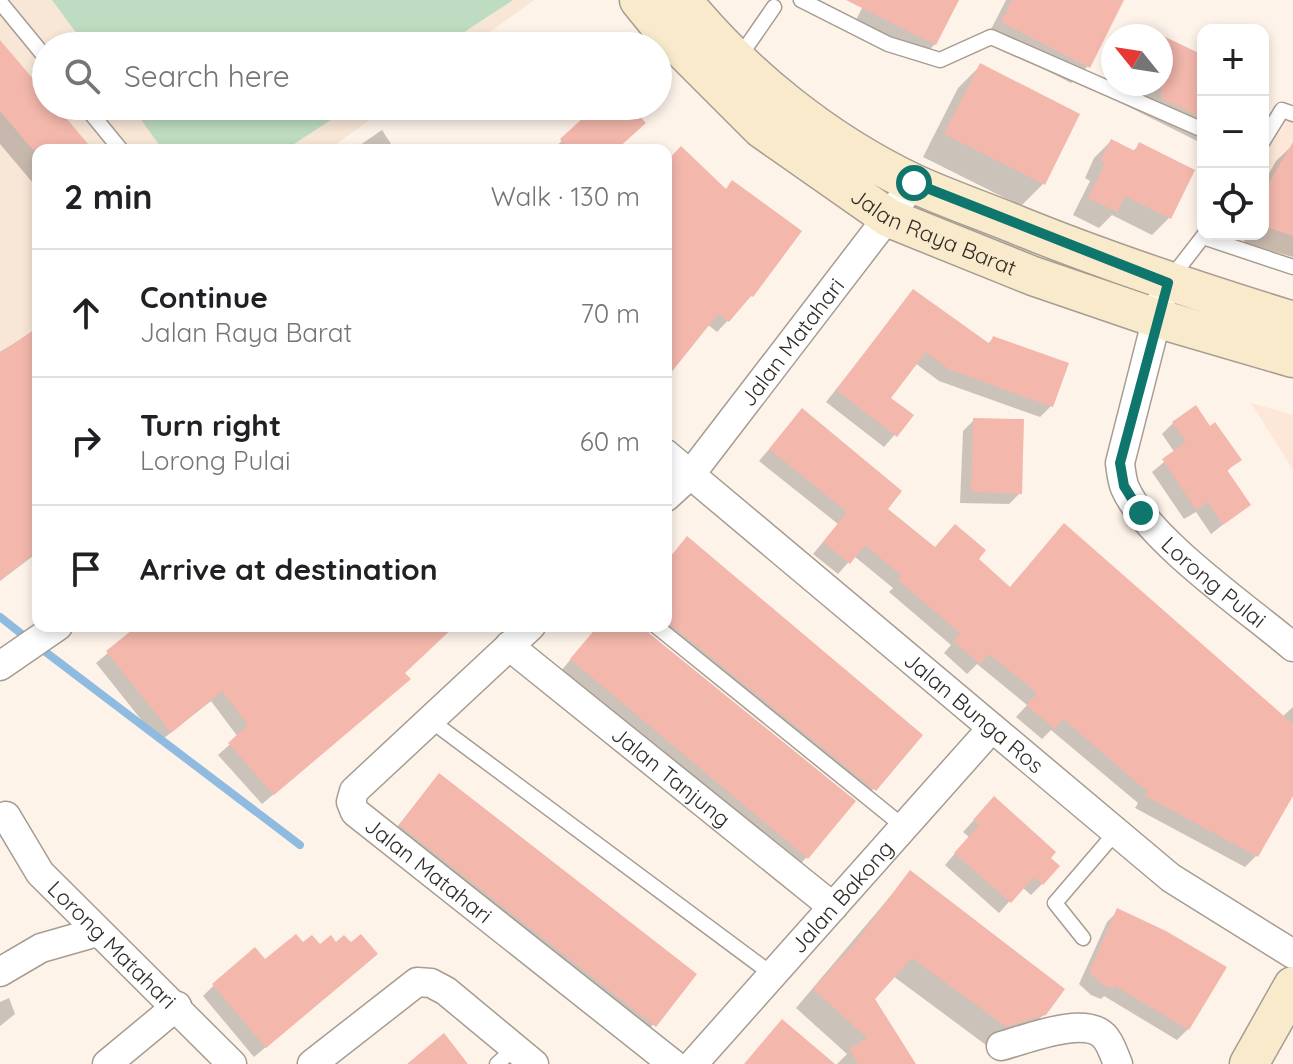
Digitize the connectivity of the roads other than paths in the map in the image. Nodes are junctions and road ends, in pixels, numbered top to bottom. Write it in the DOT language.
graph roads {
  1 [pos="639,0"];
  2 [pos="682,0"];
  3 [pos="801,0"];
  4 [pos="0,2"];
  5 [pos="775,2"];
  6 [pos="32,41"];
  7 [pos="727,72"];
  8 [pos="1293,114"];
  9 [pos="96,120"];
  10 [pos="1197,127"];
  11 [pos="1269,131"];
  12 [pos="116,144"];
  13 [pos="914,183"];
  14 [pos="889,218"];
  15 [pos="1201,240"];
  16 [pos="1215,240"];
  17 [pos="1293,267"];
  18 [pos="1168,283"];
  19 [pos="1156,318"];
  20 [pos="1290,352"];
  21 [pos="672,459"];
  22 [pos="690,475"];
  23 [pos="672,492"];
  24 [pos="49,632"];
  25 [pos="524,632"];
  26 [pos="663,632"];
  27 [pos="509,646"];
  28 [pos="1293,647"];
  29 [pos="11,658"];
  30 [pos="430,720"];
  31 [pos="991,729"];
  32 [pos="6,816"];
  33 [pos="904,827"];
  34 [pos="1116,832"];
  35 [pos="833,907"];
  36 [pos="97,932"];
  37 [pos="1083,938"];
  38 [pos="1293,954"];
  39 [pos="0,972"];
  40 [pos="773,975"];
  41 [pos="1293,986"];
  42 [pos="177,1006"];
  43 [pos="1001,1046"];
  44 [pos="515,1059"];
  45 [pos="107,1064"];
  46 [pos="232,1064"];
  47 [pos="312,1064"];
  48 [pos="673,1064"];
  49 [pos="693,1064"];
  50 [pos="1118,1064"];
  51 [pos="1249,1064"];
  1 -- 7 [label="main road, Jalan Raya Barat"];
  2 -- 7 [label="main road, Jalan Raya Barat"];
  3 -- 10 [label="lane"];
  4 -- 6 [label="lane"];
  5 -- 7 [label="lane"];
  7 -- 13 [label="main road, Jalan Raya Barat"];
  7 -- 14 [label="main road, Jalan Raya Barat"];
  8 -- 11 [label="lane"];
  9 -- 12 [label="lane"];
  13 -- 14 [label="street, Jalan Matahari"];
  13 -- 18 [label="main road, Jalan Raya Barat"];
  14 -- 19 [label="main road, Jalan Raya Barat"];
  14 -- 22 [label="street, Jalan Matahari"];
  15 -- 18 [label="lane"];
  16 -- 17 [label="lane"];
  18 -- 19 [label="street, Lorong Pulai"];
  18 -- 20 [label="main road, Jalan Raya Barat"];
  19 -- 20 [label="main road, Jalan Raya Barat"];
  19 -- 28 [label="street, Lorong Pulai"];
  21 -- 22 [label="street, Jalan Bunga Ros"];
  22 -- 23 [label="street, Jalan Matahari"];
  22 -- 31 [label="street, Jalan Bunga Ros"];
  24 -- 29 [label="street"];
  25 -- 27 [label="street, Jalan Matahari"];
  26 -- 33 [label="lane"];
  27 -- 30 [label="street, Jalan Matahari"];
  27 -- 35 [label="street, Jalan Tanjung"];
  30 -- 40 [label="lane"];
  30 -- 48 [label="street, Jalan Matahari"];
  31 -- 33 [label="street, Jalan Bakong"];
  31 -- 34 [label="street, Jalan Bunga Ros"];
  32 -- 36 [label="street, Lorong Matahari"];
  33 -- 35 [label="street, Jalan Bakong"];
  34 -- 37 [label="lane"];
  34 -- 38 [label="street, Jalan Bunga Ros"];
  35 -- 40 [label="street, Jalan Bakong"];
  36 -- 39 [label="street"];
  36 -- 42 [label="street, Lorong Matahari"];
  40 -- 49 [label="street, Jalan Bakong"];
  41 -- 51 [label="main road"];
  42 -- 45 [label="street"];
  42 -- 46 [label="street, Lorong Matahari"];
  43 -- 50 [label="street"];
  44 -- 47 [label="street"];
}
